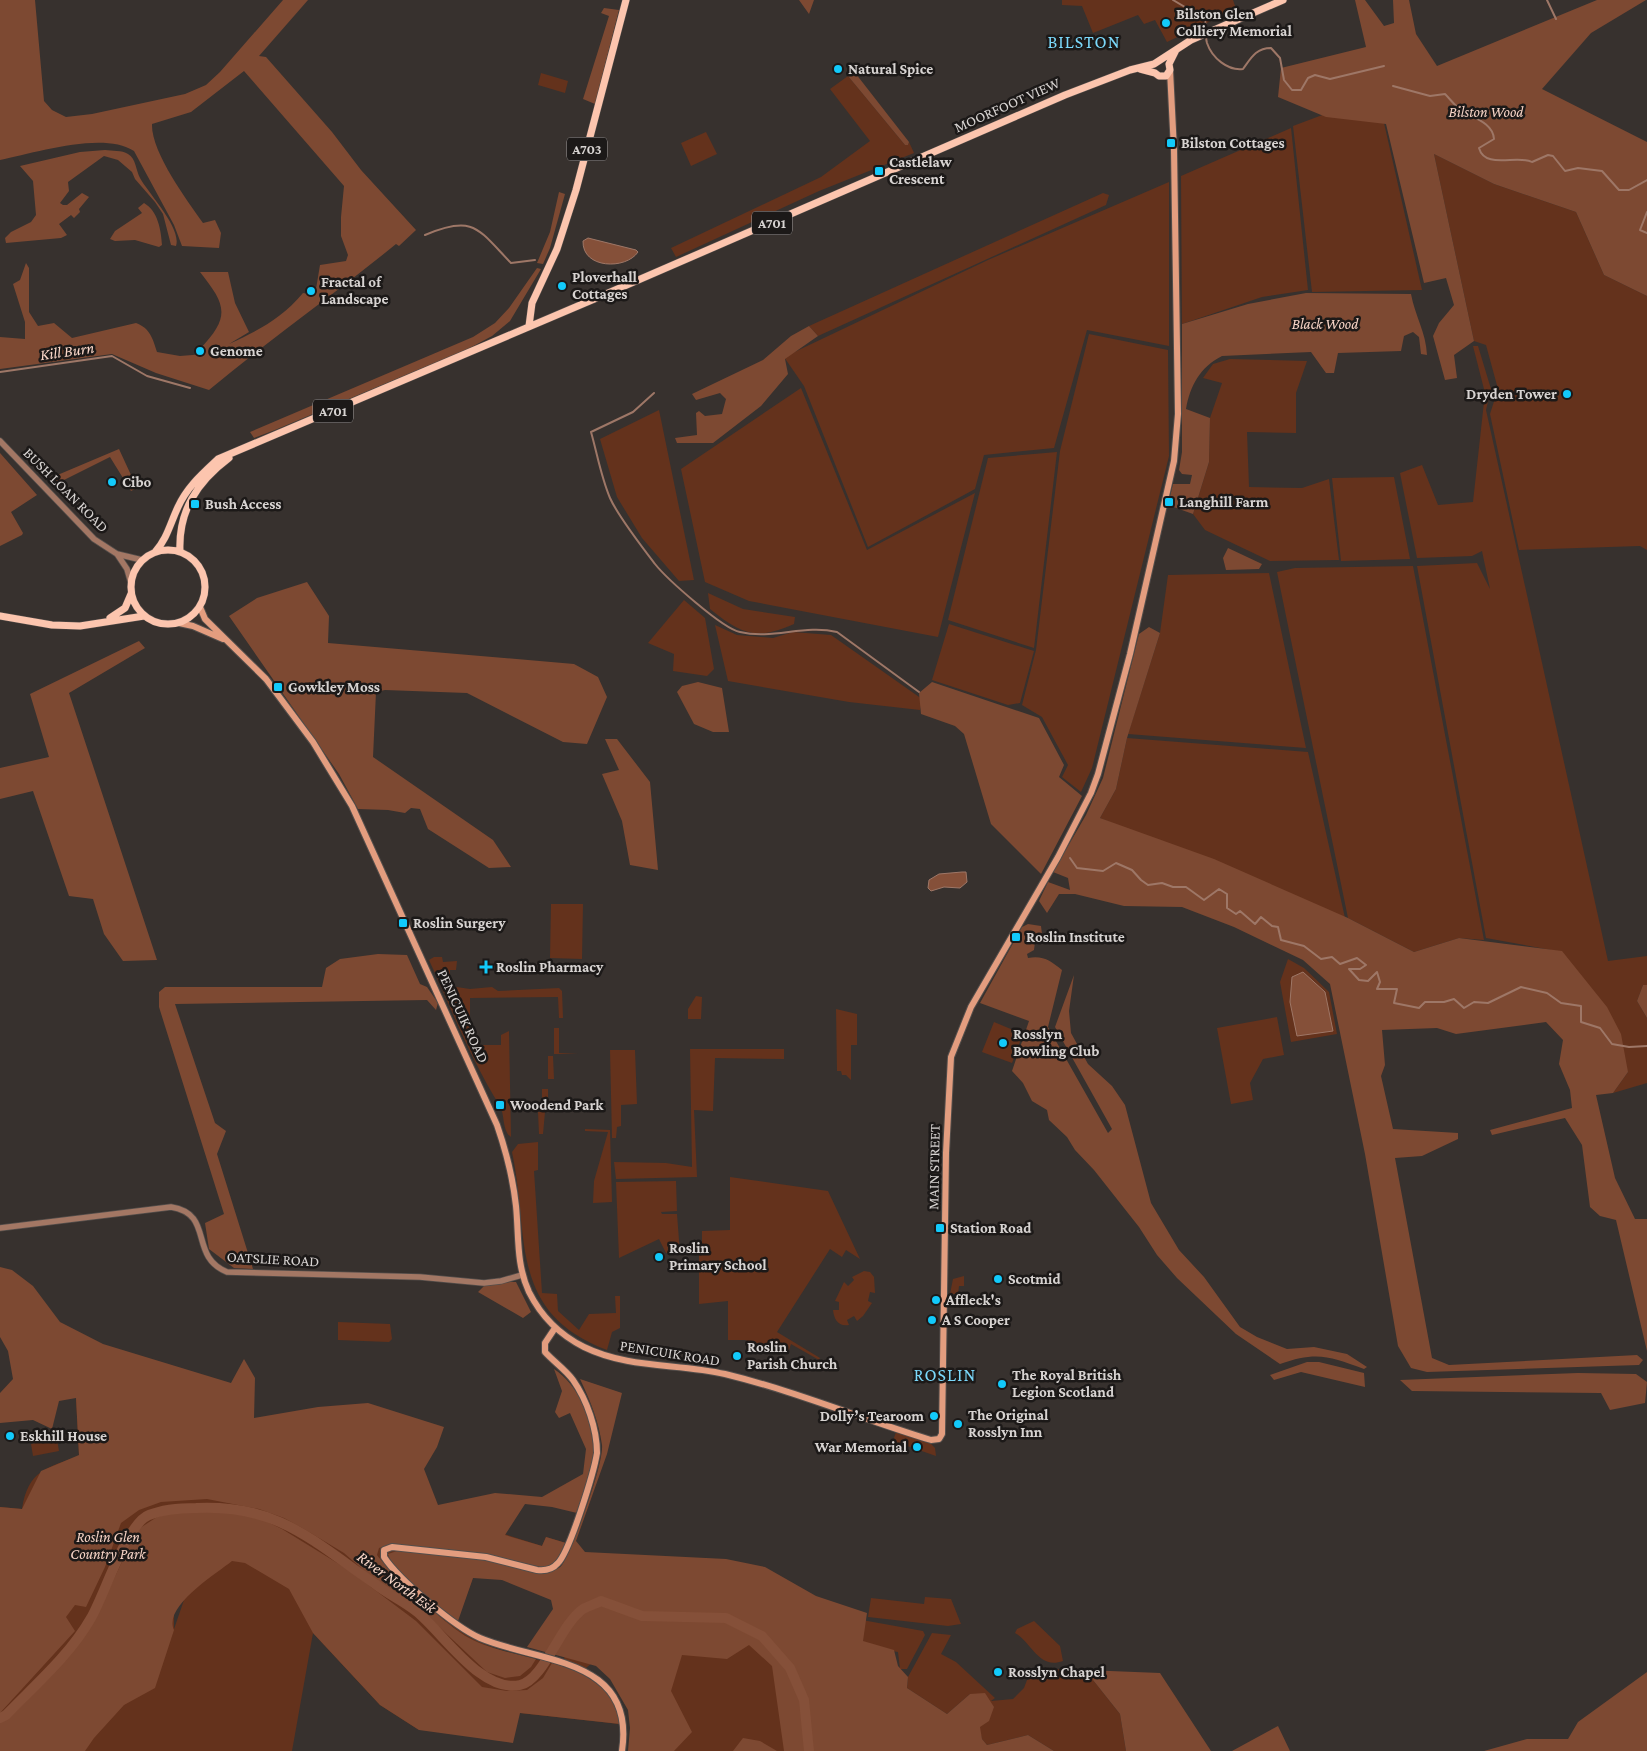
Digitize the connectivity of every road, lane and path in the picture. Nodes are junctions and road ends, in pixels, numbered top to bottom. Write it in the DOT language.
graph roads {
  1 [pos="626,0"];
  2 [pos="1283,0"];
  3 [pos="1177,48"];
  4 [pos="1157,62"];
  5 [pos="1170,67"];
  6 [pos="1137,69"];
  7 [pos="1154,72"];
  8 [pos="1162,77"];
  9 [pos="1171,91"];
  10 [pos="529,326"];
  11 [pos="0,441"];
  12 [pos="236,452"];
  13 [pos="155,552"];
  14 [pos="180,552"];
  15 [pos="117,554"];
  16 [pos="142,560"];
  17 [pos="131,583"];
  18 [pos="132,594"];
  19 [pos="200,607"];
  20 [pos="0,616"];
  21 [pos="144,616"];
  22 [pos="179,623"];
  23 [pos="98,624"];
  24 [pos="227,641"];
  25 [pos="0,1228"];
  26 [pos="522,1275"];
  27 [pos="556,1328"];
  28 [pos="939,1439"];
  29 [pos="622,1751"];
  1 -- 10 [label="main road, A703"];
  2 -- 3 [label="main road, A701"];
  3 -- 4 [label="main road, A701"];
  3 -- 5 [label="main road"];
  4 -- 5 [label="main road"];
  4 -- 6 [label="main road, MOORFOOT VIEW / A701"];
  4 -- 7 [label="main road"];
  5 -- 8 [label="main road"];
  5 -- 9 [label="main road, MAIN STREET"];
  6 -- 7 [label="main road, MOORFOOT VIEW / A701"];
  6 -- 10 [label="main road, MOORFOOT VIEW / A701"];
  7 -- 8 [label="main road"];
  8 -- 9 [label="main road"];
  9 -- 28 [label="main road, MAIN STREET"];
  10 -- 12 [label="main road, A701"];
  11 -- 15 [label="street, BUSH LOAN ROAD"];
  12 -- 13 [label="main road, A701"];
  12 -- 14 [label="main road, A701"];
  13 -- 14 [label="main road"];
  13 -- 16 [label="main road, A701"];
  14 -- 19 [label="main road"];
  15 -- 16 [label="street, BUSH LOAN ROAD"];
  15 -- 17 [label="street, BUSH LOAN ROAD"];
  16 -- 17 [label="main road"];
  17 -- 18 [label="main road"];
  18 -- 21 [label="main road"];
  18 -- 23 [label="main road"];
  19 -- 22 [label="main road"];
  19 -- 24 [label="main road, PENICUIK ROAD"];
  20 -- 23 [label="main road"];
  21 -- 22 [label="main road"];
  21 -- 23 [label="main road"];
  22 -- 24 [label="main road"];
  24 -- 26 [label="main road, PENICUIK ROAD"];
  25 -- 26 [label="street, OATSLIE ROAD"];
  26 -- 27 [label="main road, PENICUIK ROAD"];
  27 -- 28 [label="main road, PENICUIK ROAD"];
  27 -- 29 [label="main road"];
}
